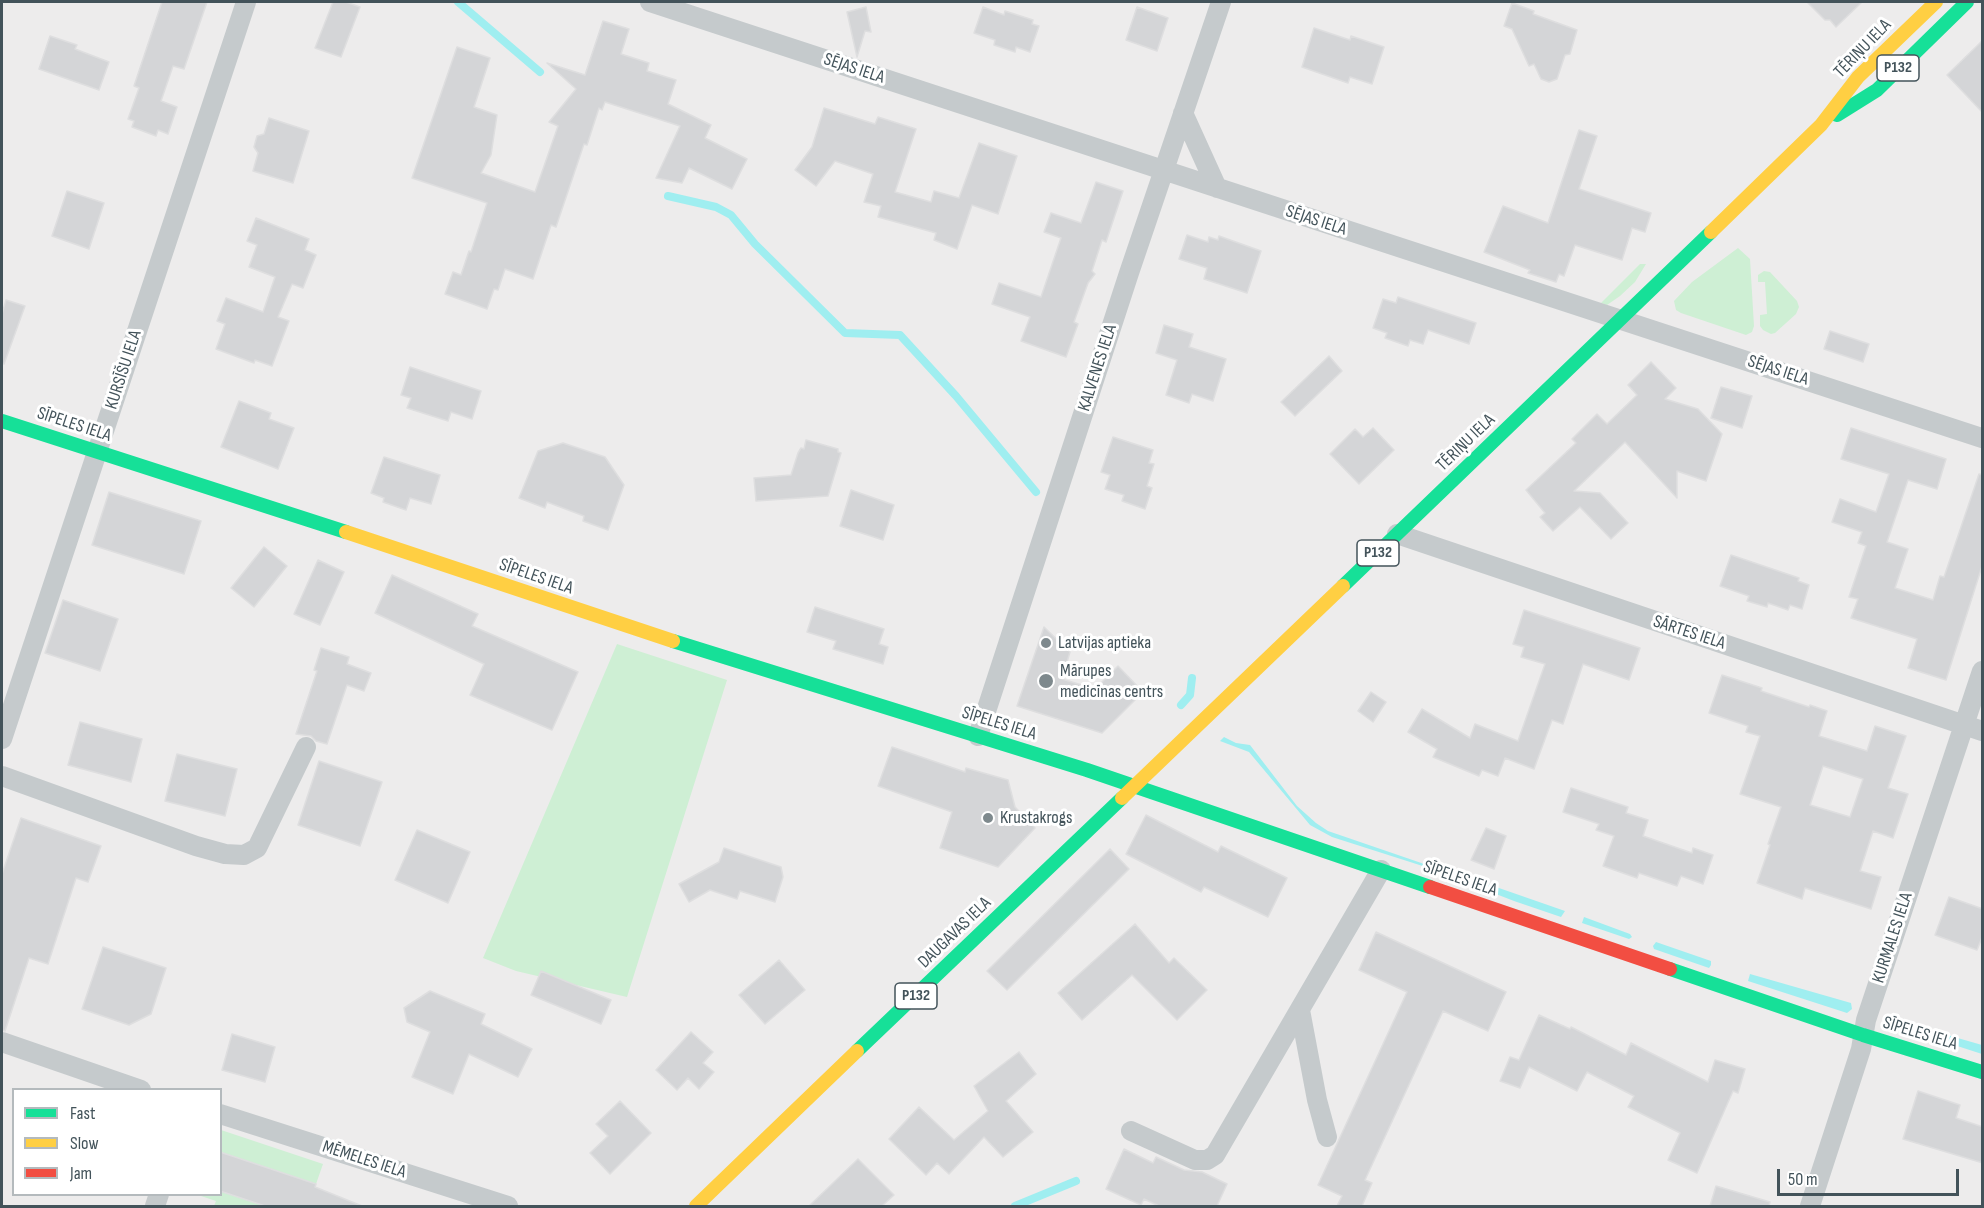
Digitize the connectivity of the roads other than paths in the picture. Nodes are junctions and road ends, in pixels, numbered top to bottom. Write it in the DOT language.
graph roads {
  1 [pos="246,2"];
  2 [pos="650,2"];
  3 [pos="1221,2"];
  4 [pos="1936,2"];
  5 [pos="1967,2"];
  6 [pos="1183,113"];
  7 [pos="1821,125"];
  8 [pos="1164,171"];
  9 [pos="1216,188"];
  10 [pos="1621,320"];
  11 [pos="2,421"];
  12 [pos="1983,438"];
  13 [pos="97,451"];
  14 [pos="1397,534"];
  15 [pos="1983,671"];
  16 [pos="1974,728"];
  17 [pos="978,736"];
  18 [pos="2,739"];
  19 [pos="306,747"];
  20 [pos="2,776"];
  21 [pos="1135,786"];
  22 [pos="1381,870"];
  23 [pos="1300,1010"];
  24 [pos="1863,1035"];
  25 [pos="2,1042"];
  26 [pos="1983,1072"];
  27 [pos="138,1088"];
  28 [pos="222,1115"];
  29 [pos="1131,1131"];
  30 [pos="1327,1137"];
  31 [pos="508,1206"];
  32 [pos="696,1206"];
  33 [pos="1810,1206"];
  1 -- 13 [label="street, KURSĪŠU IELA"];
  2 -- 8 [label="street, SĒJAS IELA"];
  3 -- 6 [label="street, KALVENES IELA"];
  4 -- 7 [label="street, TĒRIŅU IELA / P132"];
  5 -- 7 [label="street, TĒRIŅU IELA / P132"];
  6 -- 8 [label="street, KALVENES IELA"];
  6 -- 9 [label="street"];
  7 -- 10 [label="street, TĒRIŅU IELA / P132"];
  8 -- 9 [label="street, SĒJAS IELA"];
  8 -- 17 [label="street, KALVENES IELA"];
  9 -- 10 [label="street, SĒJAS IELA"];
  10 -- 12 [label="street, SĒJAS IELA"];
  10 -- 14 [label="street, TĒRIŅU IELA / P132"];
  11 -- 13 [label="street, SĪPELES IELA"];
  13 -- 17 [label="street, SĪPELES IELA"];
  13 -- 18 [label="street, KURSĪŠU IELA"];
  14 -- 16 [label="street, SĀRTES IELA"];
  14 -- 21 [label="street, TĒRIŅU IELA / P132"];
  15 -- 16 [label="street, KURMALES IELA"];
  16 -- 24 [label="street, KURMALES IELA"];
  17 -- 21 [label="street, SĪPELES IELA"];
  19 -- 20 [label="street"];
  21 -- 22 [label="street, SĪPELES IELA"];
  21 -- 32 [label="street, DAUGAVAS IELA / P132"];
  22 -- 23 [label="street"];
  22 -- 24 [label="street, SĪPELES IELA"];
  23 -- 29 [label="street"];
  23 -- 30 [label="street"];
  24 -- 26 [label="street, SĪPELES IELA"];
  24 -- 33 [label="street, KURMALES IELA"];
  25 -- 27 [label="street"];
  28 -- 31 [label="street, MĒMELES IELA"];
}
